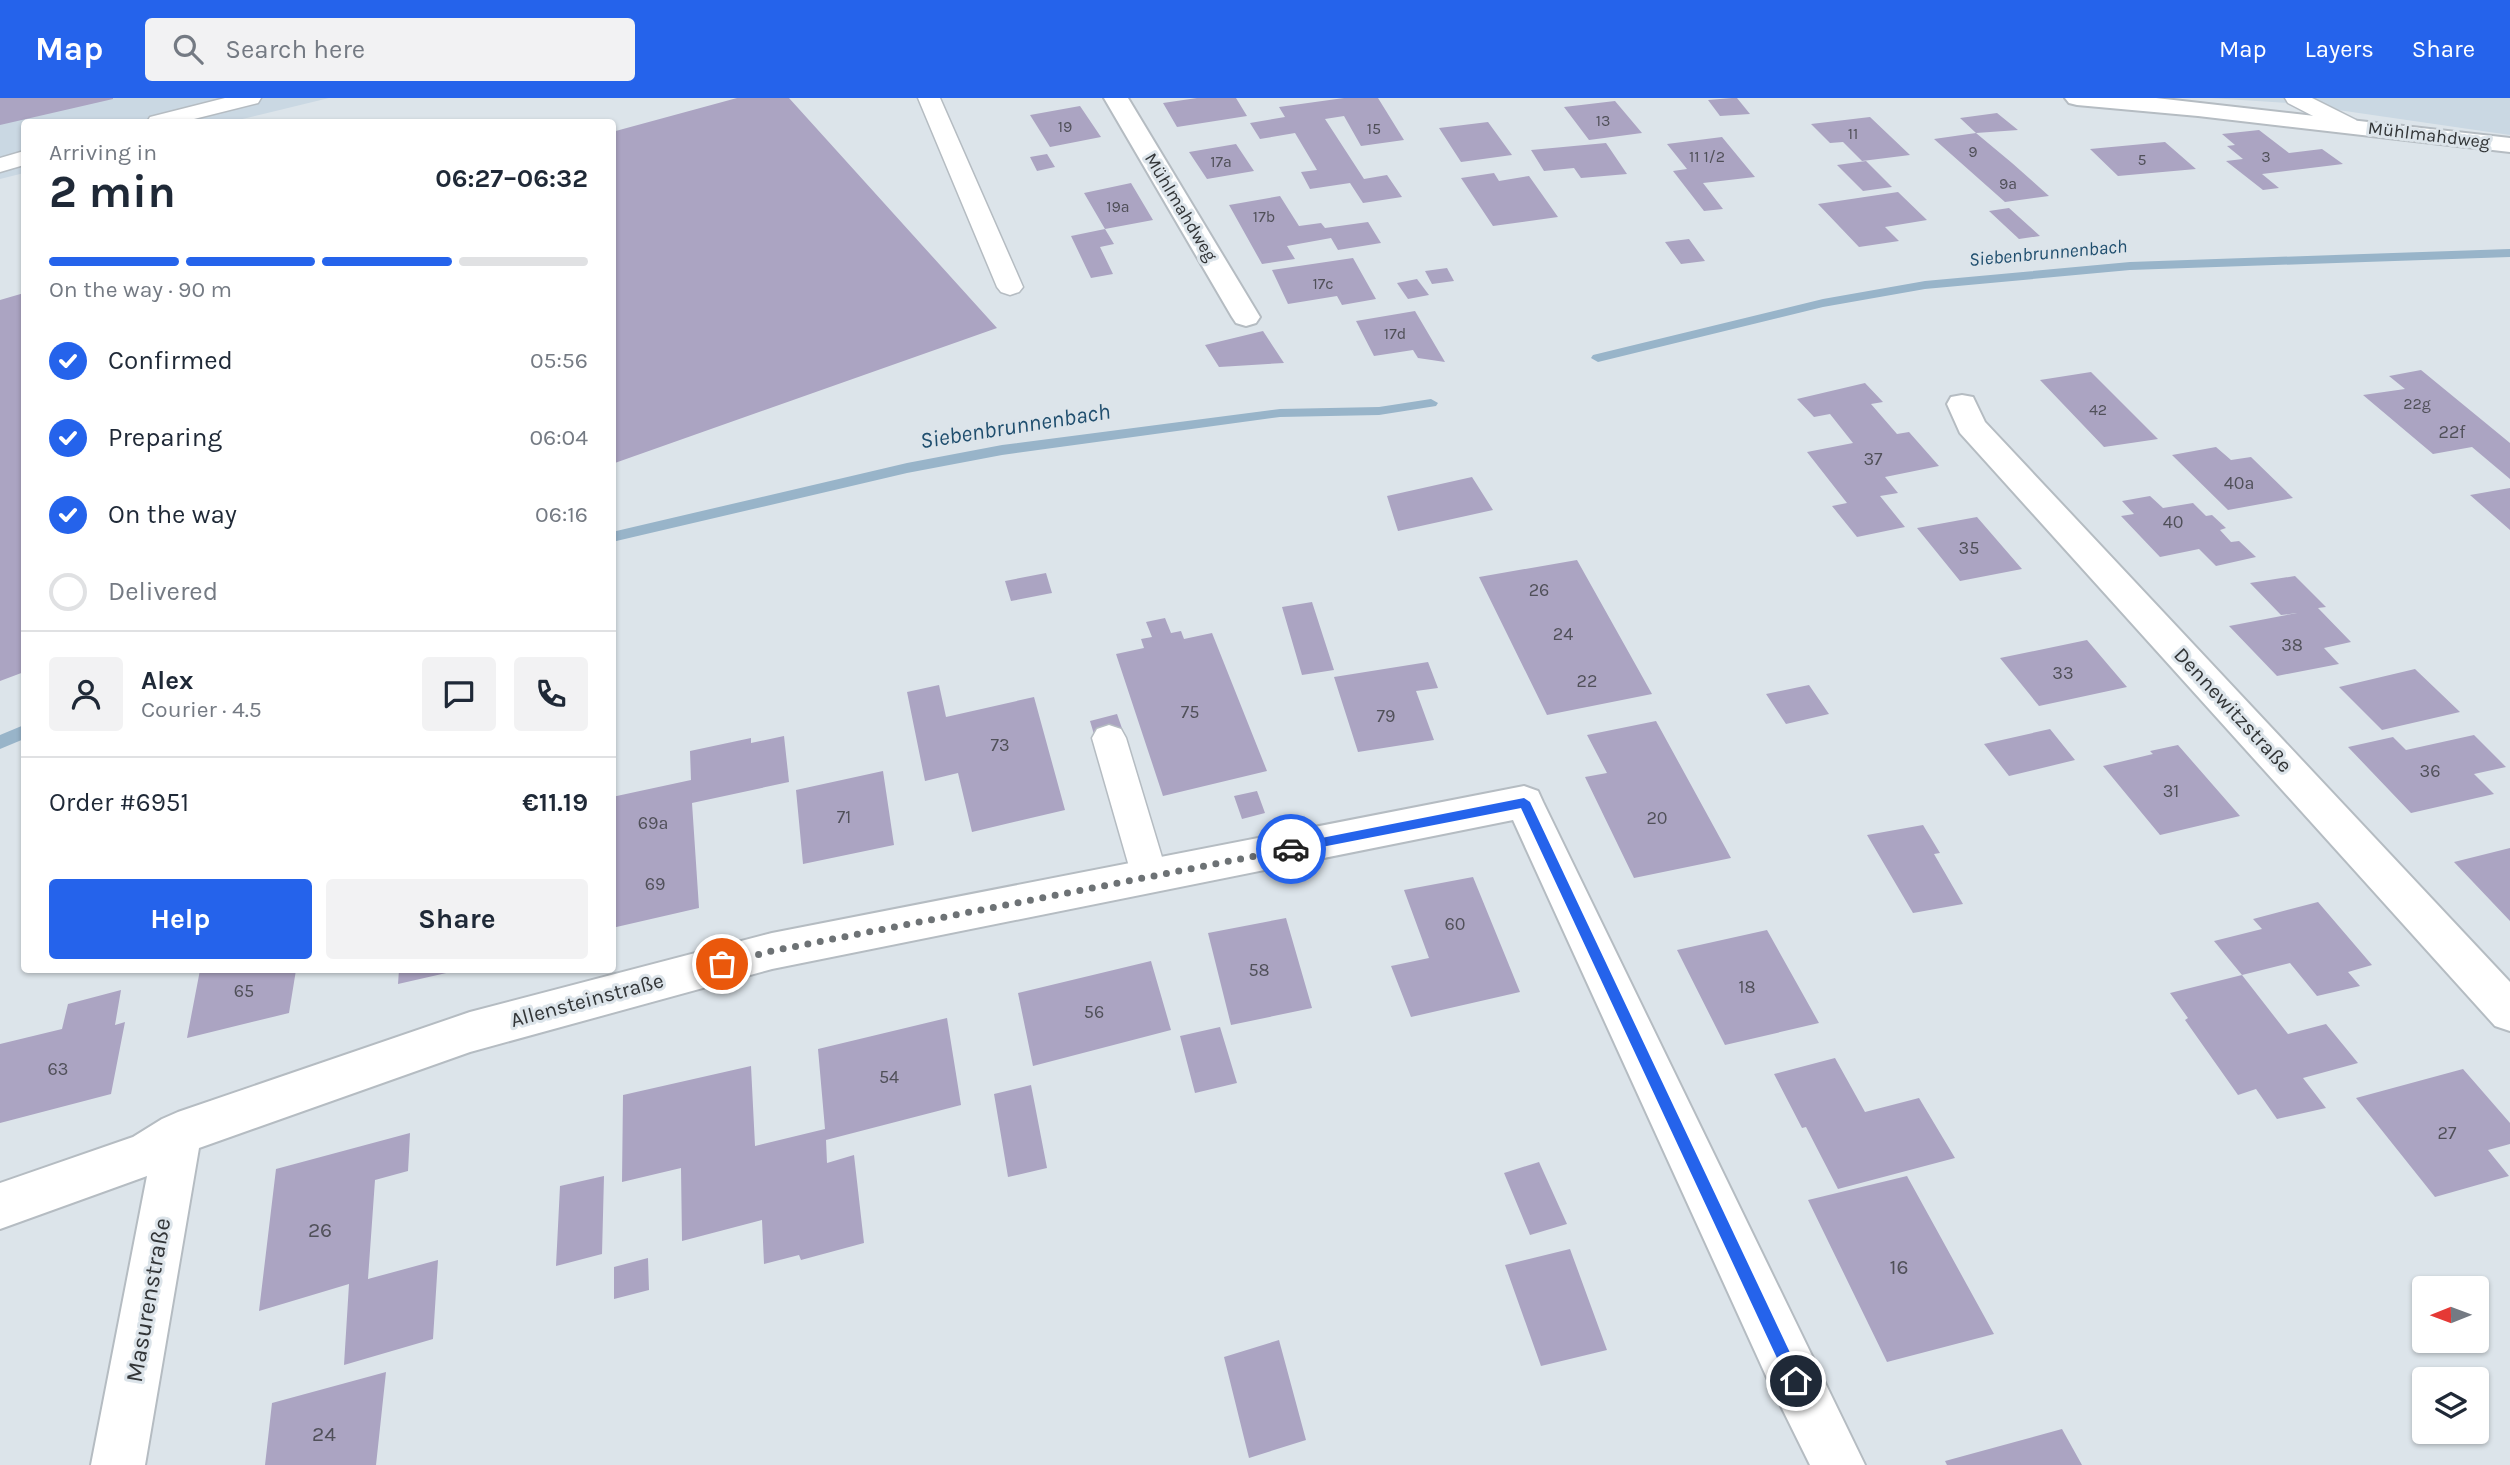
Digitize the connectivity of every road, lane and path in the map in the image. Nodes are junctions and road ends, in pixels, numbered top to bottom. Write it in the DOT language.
graph roads {
  1 [pos="250,98"];
  2 [pos="929,98"];
  3 [pos="1116,98"];
  4 [pos="2077,98"];
  5 [pos="2296,98"];
  6 [pos="170,119"];
  7 [pos="2348,125"];
  8 [pos="2510,145"];
  9 [pos="21,159"];
  10 [pos="0,165"];
  11 [pos="1010,287"];
  12 [pos="1246,317"];
  13 [pos="1962,404"];
  14 [pos="1109,738"];
  15 [pos="1150,877"];
  16 [pos="2510,1012"];
  17 [pos="178,1134"];
  18 [pos="0,1206"];
  19 [pos="118,1465"];
  20 [pos="1838,1465"];
  1 -- 6 [label="lane"];
  2 -- 11 [label="lane"];
  3 -- 12 [label="street, Mühlmahdweg"];
  4 -- 7 [label="street, Mühlmahdweg"];
  5 -- 7 [label="lane, Mühlmahdweg"];
  7 -- 8 [label="street, Mühlmahdweg"];
  9 -- 10 [label="lane"];
  13 -- 16 [label="street, Dennewitzstraße"];
  14 -- 15 [label="lane"];
  15 -- 17 [label="street, Allensteinstraße"];
  15 -- 20 [label="street, Allensteinstraße"];
  17 -- 18 [label="street, Allensteinstraße"];
  17 -- 19 [label="street, Masurenstraße"];
}
